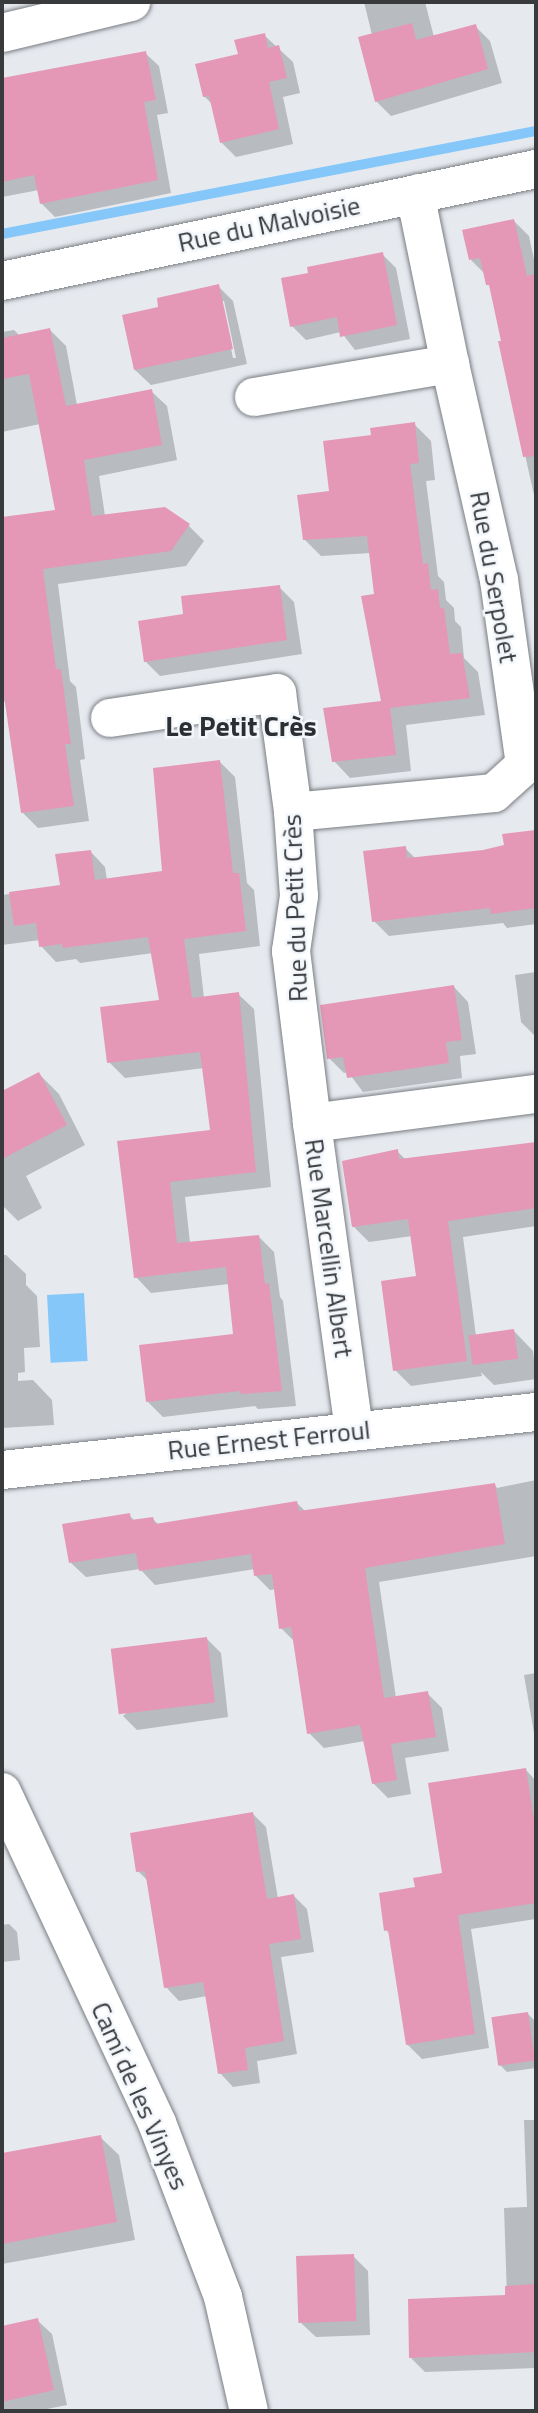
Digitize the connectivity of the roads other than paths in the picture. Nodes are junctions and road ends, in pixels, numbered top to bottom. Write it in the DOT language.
graph roads {
  1 [pos="131,2"];
  2 [pos="2,33"];
  3 [pos="536,169"];
  4 [pos="419,193"];
  5 [pos="2,281"];
  6 [pos="450,364"];
  7 [pos="254,397"];
  8 [pos="110,718"];
  9 [pos="293,812"];
  10 [pos="536,1094"];
  11 [pos="312,1123"];
  12 [pos="536,1412"];
  13 [pos="354,1430"];
  14 [pos="2,1471"];
  15 [pos="2,1792"];
  16 [pos="249,2411"];
  1 -- 2 [label="street"];
  3 -- 4 [label="street, Rue du Malvoisie"];
  4 -- 5 [label="street, Rue du Malvoisie"];
  4 -- 6 [label="street, Rue du Serpolet"];
  6 -- 7 [label="street"];
  6 -- 9 [label="street, Rue du Serpolet"];
  8 -- 9 [label="street, Rue du Petit Crès"];
  9 -- 11 [label="street, Rue du Petit Crès"];
  10 -- 11 [label="street, Rue Marcellin Albert"];
  11 -- 13 [label="street, Rue Marcellin Albert"];
  12 -- 13 [label="street, Rue Ernest Ferroul"];
  13 -- 14 [label="street, Rue Ernest Ferroul"];
  15 -- 16 [label="street, Camí de les Vinyes"];
}
